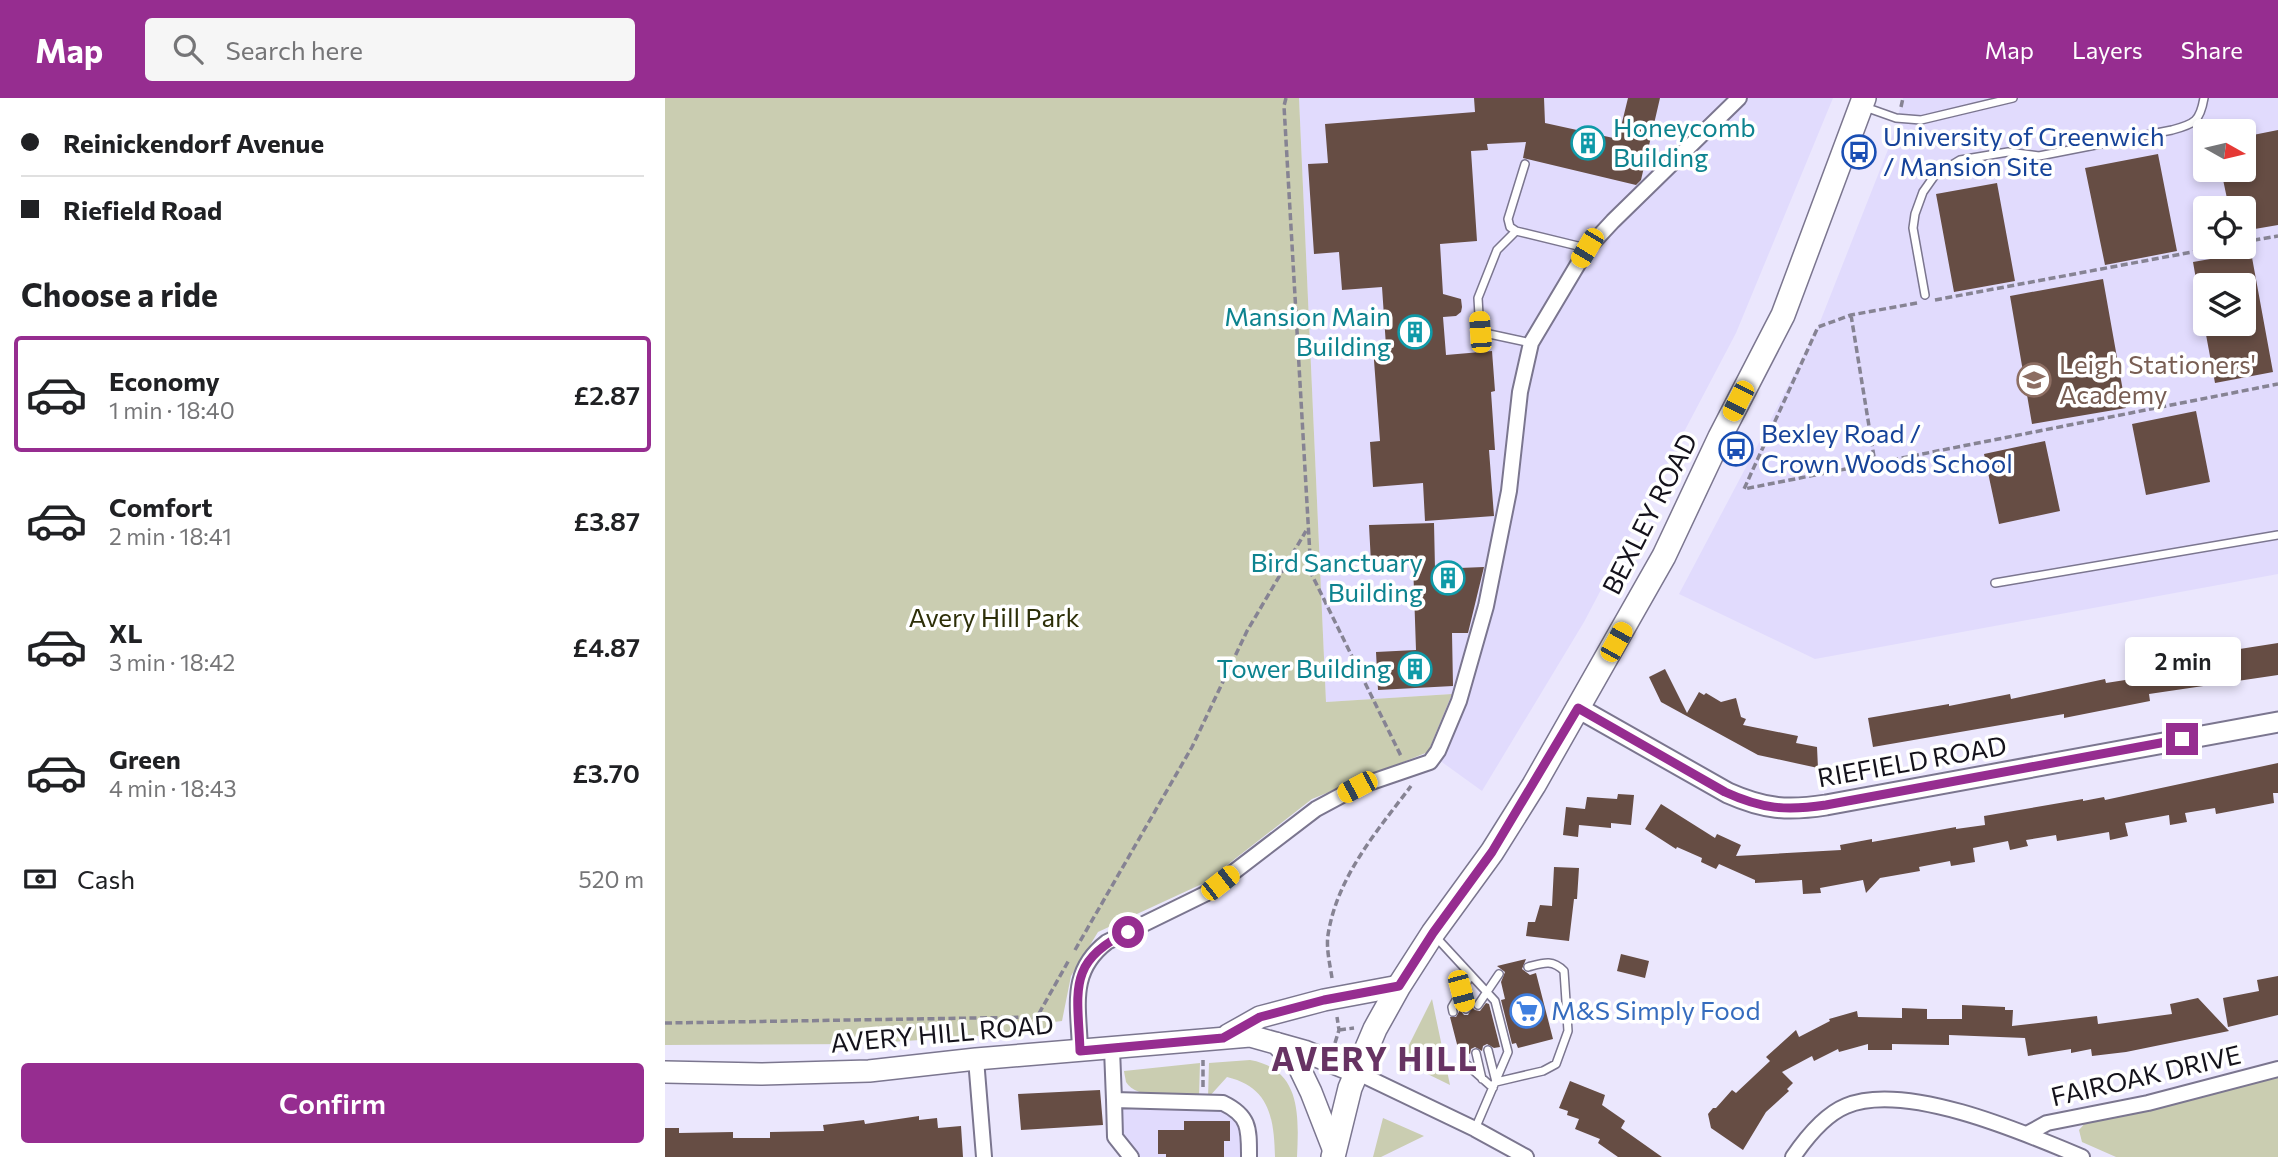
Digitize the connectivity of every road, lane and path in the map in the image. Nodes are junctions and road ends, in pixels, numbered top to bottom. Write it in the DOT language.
graph roads {
  1 [pos="1286,98"];
  2 [pos="1739,98"];
  3 [pos="2013,98"];
  4 [pos="2204,98"];
  5 [pos="1862,102"];
  6 [pos="1525,164"];
  7 [pos="1516,231"];
  8 [pos="2278,236"];
  9 [pos="2256,240"];
  10 [pos="1587,248"];
  11 [pos="2193,252"];
  12 [pos="1929,298"];
  13 [pos="1919,303"];
  14 [pos="1851,315"];
  15 [pos="1531,343"];
  16 [pos="2278,384"];
  17 [pos="1875,463"];
  18 [pos="1307,529"];
  19 [pos="2278,535"];
  20 [pos="1995,583"];
  21 [pos="1578,708"];
  22 [pos="2278,722"];
  23 [pos="1430,762"];
  24 [pos="1407,769"];
  25 [pos="1433,933"];
  26 [pos="1528,967"];
  27 [pos="1499,974"];
  28 [pos="1471,975"];
  29 [pos="1399,986"];
  30 [pos="1461,991"];
  31 [pos="1487,992"];
  32 [pos="1333,998"];
  33 [pos="1478,1006"];
  34 [pos="1466,1009"];
  35 [pos="1453,1012"];
  36 [pos="665,1023"];
  37 [pos="1213,1039"];
  38 [pos="1275,1042"];
  39 [pos="1112,1049"];
  40 [pos="1489,1049"];
  41 [pos="1080,1051"];
  42 [pos="1476,1053"];
  43 [pos="1463,1056"];
  44 [pos="976,1059"];
  45 [pos="1329,1061"];
  46 [pos="2278,1069"];
  47 [pos="665,1072"];
  48 [pos="1356,1072"];
  49 [pos="1482,1079"];
  50 [pos="1495,1085"];
  51 [pos="1114,1100"];
  52 [pos="1202,1104"];
  53 [pos="1475,1129"];
  54 [pos="2027,1134"];
  55 [pos="1333,1154"];
  56 [pos="984,1157"];
  57 [pos="1131,1157"];
  58 [pos="1249,1157"];
  59 [pos="1526,1157"];
  60 [pos="1793,1157"];
  61 [pos="2082,1157"];
  1 -- 18 [label="path"];
  2 -- 10 [label="street"];
  3 -- 5 [label="lane"];
  4 -- 12 [label="lane"];
  5 -- 21 [label="main road, BEXLEY ROAD"];
  6 -- 7 [label="lane"];
  7 -- 10 [label="lane"];
  7 -- 15 [label="lane"];
  8 -- 9 [label="path"];
  10 -- 15 [label="street"];
  11 -- 12 [label="path"];
  13 -- 14 [label="path"];
  14 -- 17 [label="path"];
  14 -- 17 [label="path"];
  15 -- 23 [label="street"];
  16 -- 17 [label="path"];
  18 -- 24 [label="path"];
  18 -- 36 [label="path"];
  19 -- 20 [label="lane"];
  21 -- 22 [label="street, RIEFIELD ROAD"];
  21 -- 25 [label="main road, BEXLEY ROAD"];
  23 -- 24 [label="street"];
  23 -- 32 [label="path"];
  24 -- 41 [label="street"];
  25 -- 28 [label="lane"];
  25 -- 29 [label="main road, BEXLEY ROAD"];
  26 -- 50 [label="lane"];
  27 -- 31 [label="lane"];
  28 -- 30 [label="lane"];
  28 -- 31 [label="lane"];
  29 -- 32 [label="main road, AVERY HILL ROAD"];
  29 -- 48 [label="main road, BEXLEY ROAD"];
  30 -- 34 [label="lane"];
  30 -- 35 [label="lane"];
  31 -- 33 [label="lane"];
  31 -- 50 [label="lane"];
  32 -- 37 [label="main road, AVERY HILL ROAD"];
  32 -- 45 [label="path"];
  37 -- 38 [label="main road, AVERY HILL ROAD"];
  37 -- 39 [label="main road, AVERY HILL ROAD"];
  37 -- 52 [label="path"];
  38 -- 45 [label="main road, AVERY HILL ROAD"];
  38 -- 55 [label="main road"];
  39 -- 41 [label="main road, AVERY HILL ROAD"];
  39 -- 51 [label="street"];
  40 -- 50 [label="lane"];
  41 -- 44 [label="main road, AVERY HILL ROAD"];
  42 -- 49 [label="lane"];
  43 -- 49 [label="lane"];
  44 -- 47 [label="main road, AVERY HILL ROAD"];
  44 -- 56 [label="street"];
  45 -- 48 [label="main road, AVERY HILL ROAD"];
  46 -- 54 [label="street, FAIROAK DRIVE"];
  48 -- 53 [label="street"];
  48 -- 55 [label="main road, BEXLEY ROAD"];
  49 -- 50 [label="lane"];
  50 -- 53 [label="lane"];
  51 -- 52 [label="street"];
  51 -- 57 [label="street"];
  52 -- 58 [label="street"];
  53 -- 59 [label="street"];
  54 -- 60 [label="street, FAIROAK DRIVE"];
  54 -- 61 [label="street, FAIROAK DRIVE"];
}
